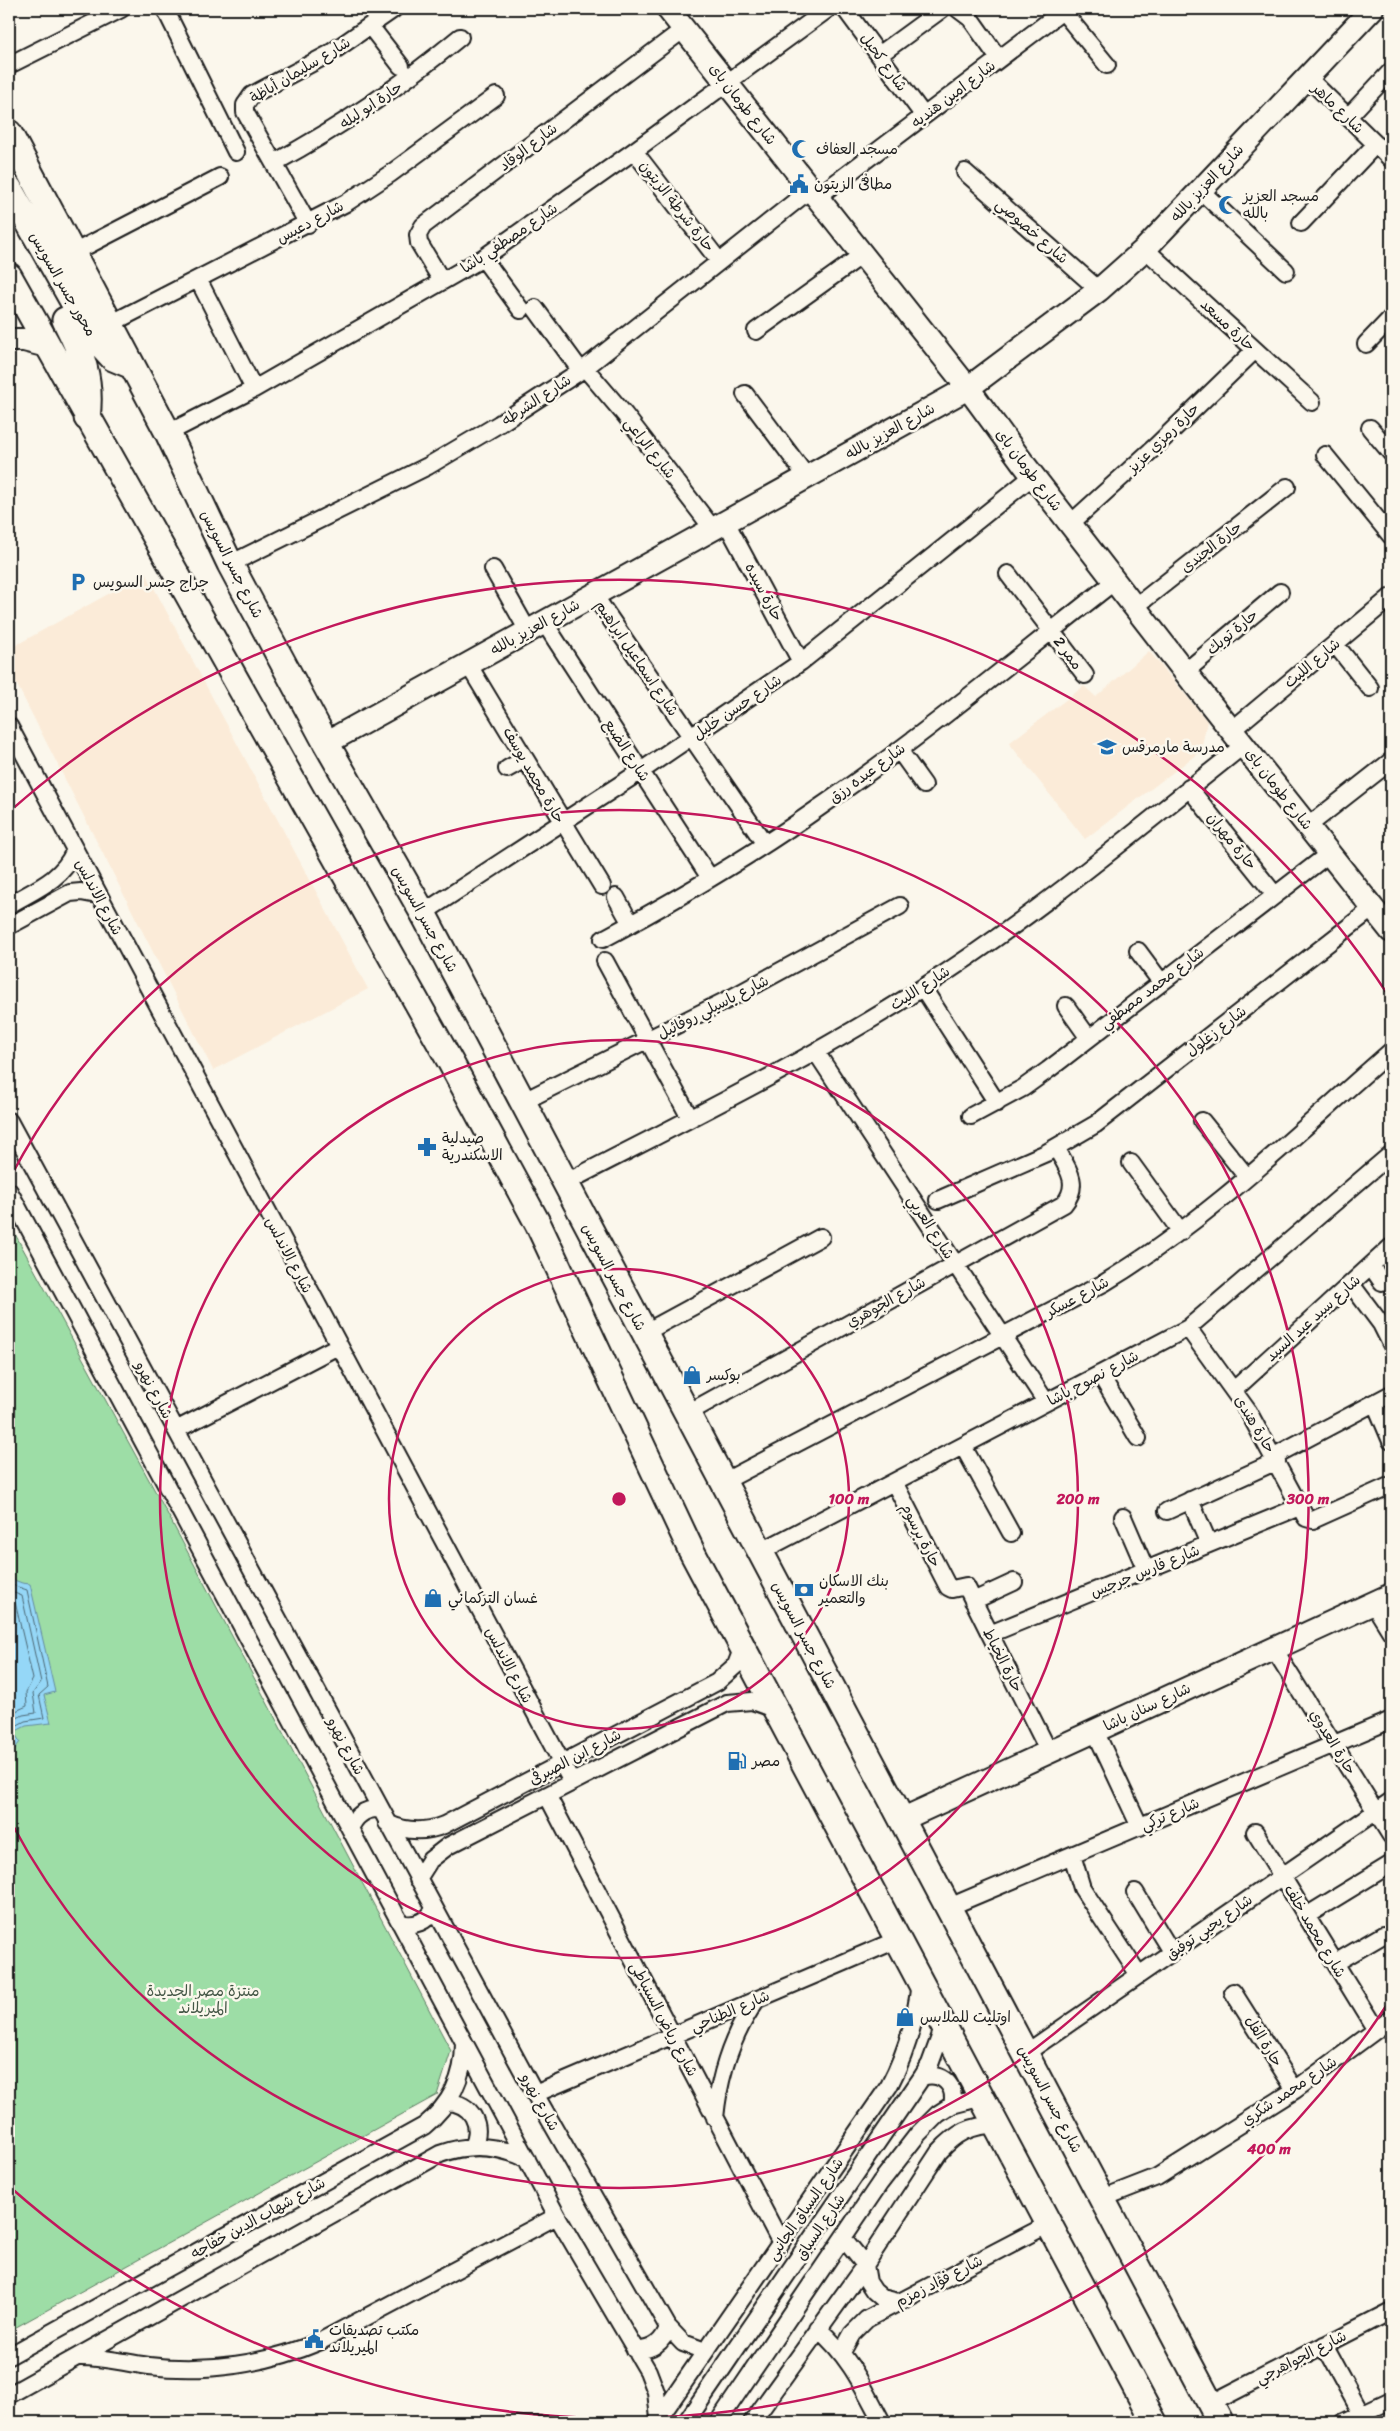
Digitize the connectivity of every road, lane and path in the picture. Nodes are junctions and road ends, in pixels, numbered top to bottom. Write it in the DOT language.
graph roads {
  1 [pos="121,9"];
  2 [pos="165,9"];
  3 [pos="394,9"];
  4 [pos="828,9"];
  5 [pos="845,9"];
  6 [pos="942,9"];
  7 [pos="958,9"];
  8 [pos="1063,9"];
  9 [pos="1372,9"];
  10 [pos="676,15"];
  11 [pos="370,26"];
  12 [pos="460,37"];
  13 [pos="879,55"];
  14 [pos="999,59"];
  15 [pos="9,65"];
  16 [pos="1107,65"];
  17 [pos="401,66"];
  18 [pos="1391,71"];
  19 [pos="1307,77"];
  20 [pos="726,83"];
  21 [pos="496,96"];
  22 [pos="924,116"];
  23 [pos="1348,117"];
  24 [pos="9,133"];
  25 [pos="1376,144"];
  26 [pos="634,151"];
  27 [pos="236,152"];
  28 [pos="1391,159"];
  29 [pos="274,163"];
  30 [pos="965,172"];
  31 [pos="220,177"];
  32 [pos="9,188"];
  33 [pos="1200,190"];
  34 [pos="814,193"];
  35 [pos="9,217"];
  36 [pos="1301,223"];
  37 [pos="308,224"];
  38 [pos="1145,249"];
  39 [pos="73,253"];
  40 [pos="862,255"];
  41 [pos="483,258"];
  42 [pos="719,261"];
  43 [pos="1286,271"];
  44 [pos="9,278"];
  45 [pos="198,279"];
  46 [pos="442,281"];
  47 [pos="1100,290"];
  48 [pos="1391,318"];
  49 [pos="110,324"];
  50 [pos="756,332"];
  51 [pos="9,340"];
  52 [pos="1366,344"];
  53 [pos="47,346"];
  54 [pos="1254,350"];
  55 [pos="132,366"];
  56 [pos="583,369"];
  57 [pos="968,388"];
  58 [pos="254,389"];
  59 [pos="746,394"];
  60 [pos="1312,402"];
  61 [pos="87,418"];
  62 [pos="1370,428"];
  63 [pos="168,433"];
  64 [pos="1391,453"];
  65 [pos="1325,455"];
  66 [pos="1033,476"];
  67 [pos="807,477"];
  68 [pos="1287,488"];
  69 [pos="1070,524"];
  70 [pos="720,526"];
  71 [pos="1391,536"];
  72 [pos="230,564"];
  73 [pos="493,569"];
  74 [pos="1008,574"];
  75 [pos="1114,581"];
  76 [pos="1280,592"];
  77 [pos="594,595"];
  78 [pos="1391,597"];
  79 [pos="1135,607"];
  80 [pos="536,627"];
  81 [pos="1051,631"];
  82 [pos="1336,644"];
  83 [pos="802,662"];
  84 [pos="468,664"];
  85 [pos="1185,672"];
  86 [pos="1085,675"];
  87 [pos="1370,688"];
  88 [pos="9,726"];
  89 [pos="1238,737"];
  90 [pos="691,738"];
  91 [pos="326,743"];
  92 [pos="899,750"];
  93 [pos="525,760"];
  94 [pos="1391,761"];
  95 [pos="507,769"];
  96 [pos="641,771"];
  97 [pos="924,784"];
  98 [pos="1189,788"];
  99 [pos="562,823"];
  100 [pos="1308,826"];
  101 [pos="766,844"];
  102 [pos="74,852"];
  103 [pos="1330,853"];
  104 [pos="710,878"];
  105 [pos="602,886"];
  106 [pos="97,895"];
  107 [pos="1275,895"];
  108 [pos="616,897"];
  109 [pos="9,905"];
  110 [pos="900,906"];
  111 [pos="1373,908"];
  112 [pos="423,913"];
  113 [pos="631,924"];
  114 [pos="9,926"];
  115 [pos="1391,931"];
  116 [pos="603,939"];
  117 [pos="1138,951"];
  118 [pos="605,962"];
  119 [pos="1161,982"];
  120 [pos="923,988"];
  121 [pos="1066,1006"];
  122 [pos="1088,1037"];
  123 [pos="648,1041"];
  124 [pos="1391,1051"];
  125 [pos="816,1052"];
  126 [pos="522,1102"];
  127 [pos="997,1103"];
  128 [pos="971,1116"];
  129 [pos="690,1118"];
  130 [pos="9,1121"];
  131 [pos="1202,1122"];
  132 [pos="1056,1148"];
  133 [pos="1391,1154"];
  134 [pos="1131,1163"];
  135 [pos="1247,1178"];
  136 [pos="564,1183"];
  137 [pos="9,1191"];
  138 [pos="938,1200"];
  139 [pos="1181,1232"];
  140 [pos="821,1237"];
  141 [pos="1391,1247"];
  142 [pos="955,1264"];
  143 [pos="1371,1266"];
  144 [pos="1382,1282"];
  145 [pos="1351,1284"];
  146 [pos="1188,1328"];
  147 [pos="644,1333"];
  148 [pos="1003,1336"];
  149 [pos="1391,1344"];
  150 [pos="338,1346"];
  151 [pos="1100,1374"];
  152 [pos="1234,1390"];
  153 [pos="1391,1394"];
  154 [pos="1046,1402"];
  155 [pos="1375,1403"];
  156 [pos="686,1414"];
  157 [pos="176,1430"];
  158 [pos="1138,1438"];
  159 [pos="1391,1441"];
  160 [pos="963,1446"];
  161 [pos="1276,1459"];
  162 [pos="723,1482"];
  163 [pos="894,1482"];
  164 [pos="1391,1485"];
  165 [pos="1190,1500"];
  166 [pos="1299,1507"];
  167 [pos="1167,1511"];
  168 [pos="1123,1518"];
  169 [pos="1011,1533"];
  170 [pos="1209,1544"];
  171 [pos="760,1552"];
  172 [pos="1146,1570"];
  173 [pos="1014,1582"];
  174 [pos="948,1587"];
  175 [pos="1382,1599"];
  176 [pos="973,1601"];
  177 [pos="1391,1632"];
  178 [pos="990,1634"];
  179 [pos="743,1647"];
  180 [pos="1274,1649"];
  181 [pos="776,1710"];
  182 [pos="1391,1720"];
  183 [pos="1095,1731"];
  184 [pos="1334,1744"];
  185 [pos="1049,1752"];
  186 [pos="562,1764"];
  187 [pos="572,1782"];
  188 [pos="547,1795"];
  189 [pos="1391,1801"];
  190 [pos="1376,1812"];
  191 [pos="384,1816"];
  192 [pos="903,1819"];
  193 [pos="1140,1826"];
  194 [pos="350,1829"];
  195 [pos="1255,1832"];
  196 [pos="1391,1836"];
  197 [pos="1072,1856"];
  198 [pos="1391,1864"];
  199 [pos="1282,1876"];
  200 [pos="418,1878"];
  201 [pos="1135,1892"];
  202 [pos="949,1907"];
  203 [pos="434,1909"];
  204 [pos="1306,1916"];
  205 [pos="400,1923"];
  206 [pos="1383,1935"];
  207 [pos="898,1939"];
  208 [pos="1172,1953"];
  209 [pos="1335,1963"];
  210 [pos="1139,1975"];
  211 [pos="920,1980"];
  212 [pos="1233,1992"];
  213 [pos="757,1999"];
  214 [pos="1391,2019"];
  215 [pos="944,2026"];
  216 [pos="1376,2030"];
  217 [pos="672,2035"];
  218 [pos="464,2043"];
  219 [pos="1026,2053"];
  220 [pos="922,2077"];
  221 [pos="1295,2090"];
  222 [pos="535,2094"];
  223 [pos="983,2097"];
  224 [pos="447,2102"];
  225 [pos="952,2104"];
  226 [pos="715,2118"];
  227 [pos="998,2125"];
  228 [pos="861,2128"];
  229 [pos="878,2141"];
  230 [pos="472,2147"];
  231 [pos="527,2159"];
  232 [pos="1103,2198"];
  233 [pos="557,2216"];
  234 [pos="1049,2224"];
  235 [pos="844,2238"];
  236 [pos="781,2243"];
  237 [pos="865,2265"];
  238 [pos="898,2302"];
  239 [pos="1391,2311"];
  240 [pos="724,2326"];
  241 [pos="668,2327"];
  242 [pos="818,2329"];
  243 [pos="743,2340"];
  244 [pos="1324,2345"];
  245 [pos="635,2350"];
  246 [pos="705,2351"];
  247 [pos="842,2352"];
  248 [pos="9,2356"];
  249 [pos="77,2357"];
  250 [pos="9,2395"];
  251 [pos="1391,2400"];
  252 [pos="1215,2413"];
  253 [pos="1364,2418"];
  254 [pos="657,2420"];
  255 [pos="686,2422"];
  256 [pos="718,2422"];
  257 [pos="752,2422"];
  258 [pos="882,2422"];
  259 [pos="1154,2422"];
  260 [pos="1344,2422"];
  1 -- 15 [label="street"];
  2 -- 27 [label="street"];
  3 -- 11 [label="street, شارع سليمان أباظة"];
  4 -- 20 [label="street, شارع مصطفي باشا"];
  5 -- 13 [label="street, شارع كحيل"];
  6 -- 13 [label="street"];
  7 -- 14 [label="street"];
  8 -- 14 [label="street, شارع امين هنديه"];
  8 -- 16 [label="street"];
  9 -- 19 [label="street, شارع العزيز بالله"];
  10 -- 20 [label="street, شارع طومان باى"];
  10 -- 46 [label="street, شارع الوقاد"];
  11 -- 17 [label="street"];
  11 -- 29 [label="street, شارع سليمان أباظة"];
  12 -- 29 [label="street, حارة ابو ليله"];
  13 -- 22 [label="street, شارع كحيل"];
  14 -- 22 [label="street, شارع امين هنديه"];
  18 -- 23 [label="street"];
  19 -- 23 [label="street, شارع ماهر"];
  19 -- 33 [label="street, شارع العزيز بالله"];
  20 -- 26 [label="street, شارع مصطفي باشا"];
  20 -- 34 [label="street, شارع طومان باى"];
  21 -- 37 [label="street, شارع دعبس"];
  22 -- 34 [label="street, شارع امين هنديه"];
  23 -- 25 [label="street, شارع ماهر"];
  24 -- 39 [label="main road, شارع جسر السويس"];
  25 -- 28 [label="street, شارع ماهر"];
  25 -- 36 [label="street"];
  26 -- 41 [label="street, شارع مصطفي باشا"];
  26 -- 42 [label="street, حارة شرطة الزيتون"];
  29 -- 37 [label="street, شارع سليمان أباظة"];
  30 -- 47 [label="street, شارع خصوصي"];
  31 -- 39 [label="street"];
  32 -- 55 [label="main road, محور جسر السويس"];
  33 -- 38 [label="street, شارع العزيز بالله"];
  33 -- 43 [label="street"];
  34 -- 40 [label="street, شارع طومان باى"];
  34 -- 42 [label="street, شارع الشرطه"];
  35 -- 61 [label="main road, محور جسر السويس"];
  37 -- 45 [label="street, شارع دعبس"];
  38 -- 47 [label="street, شارع العزيز بالله"];
  38 -- 54 [label="street, حارة مسعد"];
  39 -- 49 [label="main road, شارع جسر السويس"];
  40 -- 50 [label="street"];
  40 -- 57 [label="street, شارع طومان باى"];
  41 -- 46 [label="street, شارع مصطفي باشا"];
  41 -- 56 [label="street, شارع الراعي"];
  42 -- 56 [label="street, شارع الشرطه"];
  44 -- 53 [label="main road"];
  45 -- 49 [label="street, شارع دعبس"];
  45 -- 58 [label="street"];
  46 -- 58 [label="street, شارع مصطفي باشا"];
  47 -- 57 [label="street, شارع العزيز بالله"];
  48 -- 52 [label="street"];
  49 -- 55 [label="main road, شارع جسر السويس"];
  51 -- 53 [label="street"];
  53 -- 61 [label="main road"];
  54 -- 60 [label="street, حارة مسعد"];
  54 -- 69 [label="street, حارة رمزي عزيز"];
  55 -- 63 [label="main road, شارع جسر السويس"];
  56 -- 70 [label="street, شارع الراعي"];
  56 -- 72 [label="street, شارع الشرطه"];
  57 -- 66 [label="street, شارع طومان باى"];
  57 -- 67 [label="street, شارع العزيز بالله"];
  58 -- 63 [label="street, شارع مصطفي باشا"];
  59 -- 67 [label="street"];
  61 -- 179 [label="main road"];
  62 -- 64 [label="street"];
  63 -- 72 [label="main road, شارع جسر السويس"];
  65 -- 71 [label="street"];
  66 -- 69 [label="street, شارع طومان باى"];
  66 -- 83 [label="street, شارع حسن خليل"];
  67 -- 70 [label="street, شارع العزيز بالله"];
  68 -- 79 [label="street, حارة الجندى"];
  69 -- 75 [label="street, شارع طومان باى"];
  70 -- 77 [label="street, شارع العزيز بالله"];
  70 -- 83 [label="street, حارة سيده"];
  72 -- 91 [label="main road, شارع جسر السويس"];
  73 -- 80 [label="street, شارع الضبع"];
  74 -- 81 [label="street, ممر 2"];
  75 -- 79 [label="street, شارع طومان باى"];
  75 -- 81 [label="street, شارع عبده رزق"];
  76 -- 85 [label="street, حارة تويك"];
  77 -- 80 [label="street, شارع العزيز بالله"];
  77 -- 90 [label="street, شارع اسماعيل ابراهيم"];
  78 -- 82 [label="street, شارع الليث"];
  79 -- 85 [label="street, شارع طومان باى"];
  80 -- 84 [label="street, شارع العزيز بالله"];
  80 -- 96 [label="street, شارع الضبع"];
  81 -- 86 [label="street, ممر 2"];
  81 -- 92 [label="street, شارع عبده رزق"];
  82 -- 87 [label="street"];
  82 -- 89 [label="street, شارع الليث"];
  83 -- 90 [label="street, شارع حسن خليل"];
  84 -- 91 [label="street, شارع العزيز بالله"];
  84 -- 93 [label="street, حارة محمد يوسف"];
  85 -- 89 [label="street, شارع طومان باى"];
  88 -- 102 [label="street, شارع الاندلس"];
  89 -- 98 [label="street, شارع الليث"];
  89 -- 100 [label="street, شارع طومان باى"];
  90 -- 96 [label="street, شارع حسن خليل"];
  90 -- 101 [label="street, شارع اسماعيل ابراهيم"];
  91 -- 112 [label="main road, شارع جسر السويس"];
  92 -- 97 [label="street"];
  92 -- 101 [label="street, شارع عبده رزق"];
  93 -- 95 [label="street"];
  93 -- 99 [label="street, حارة محمد يوسف"];
  94 -- 100 [label="street"];
  96 -- 99 [label="street, شارع حسن خليل"];
  96 -- 104 [label="street, شارع الضبع"];
  98 -- 107 [label="street, حارة مهران"];
  98 -- 120 [label="street, شارع الليث"];
  99 -- 105 [label="street, حارة محمد يوسف"];
  99 -- 112 [label="street, شارع حسن خليل"];
  100 -- 103 [label="street, شارع طومان باى"];
  101 -- 104 [label="street, شارع عبده رزق"];
  102 -- 106 [label="street, شارع الاندلس"];
  102 -- 109 [label="street"];
  103 -- 107 [label="street, شارع محمد مصطفي"];
  103 -- 111 [label="street, شارع طومان باى"];
  104 -- 113 [label="street, شارع عبده رزق"];
  106 -- 114 [label="street"];
  106 -- 150 [label="street, شارع الاندلس"];
  107 -- 119 [label="street, شارع محمد مصطفي"];
  108 -- 113 [label="street"];
  110 -- 123 [label="street, شارع باسيلي روفائيل"];
  111 -- 115 [label="street, شارع طومان باى"];
  111 -- 132 [label="street, شارع زغلول"];
  112 -- 126 [label="main road, شارع جسر السويس"];
  113 -- 116 [label="street, شارع عبده رزق"];
  117 -- 119 [label="street"];
  118 -- 123 [label="street"];
  119 -- 122 [label="street, شارع محمد مصطفي"];
  120 -- 125 [label="street, شارع الليث"];
  120 -- 127 [label="street"];
  121 -- 122 [label="street"];
  122 -- 127 [label="street, شارع محمد مصطفي"];
  123 -- 126 [label="street, شارع باسيلي روفائيل"];
  123 -- 129 [label="street"];
  124 -- 135 [label="street, شارع عسكر"];
  125 -- 129 [label="street, شارع الليث"];
  125 -- 142 [label="street, شارع العربي"];
  126 -- 136 [label="main road, شارع جسر السويس"];
  127 -- 128 [label="street, شارع محمد مصطفي"];
  129 -- 136 [label="street, شارع الليث"];
  130 -- 157 [label="street, شارع نهرو"];
  131 -- 135 [label="street"];
  132 -- 138 [label="street, شارع زغلول"];
  132 -- 142 [label="street, شارع الجوهري"];
  133 -- 146 [label="street, شارع نصوح باشا"];
  134 -- 139 [label="street"];
  135 -- 139 [label="street, شارع عسكر"];
  136 -- 147 [label="main road, شارع جسر السويس"];
  137 -- 194 [label="street"];
  139 -- 148 [label="street, شارع عسكر"];
  140 -- 147 [label="street"];
  141 -- 143 [label="street, شارع سيد عيد السيد"];
  142 -- 148 [label="street, شارع العربي"];
  142 -- 156 [label="street, شارع الجوهري"];
  143 -- 144 [label="street"];
  143 -- 145 [label="street, شارع سيد عيد السيد"];
  145 -- 149 [label="street"];
  145 -- 152 [label="street, شارع سيد عيد السيد"];
  146 -- 151 [label="street, شارع نصوح باشا"];
  146 -- 152 [label="street, حارة هندى"];
  147 -- 156 [label="main road, شارع جسر السويس"];
  148 -- 154 [label="street, شارع العربي"];
  148 -- 162 [label="street, شارع عسكر"];
  150 -- 157 [label="street"];
  150 -- 186 [label="street, شارع الاندلس"];
  151 -- 154 [label="street, شارع نصوح باشا"];
  151 -- 158 [label="street"];
  152 -- 161 [label="street, حارة هندى"];
  153 -- 155 [label="street"];
  154 -- 160 [label="street, شارع نصوح باشا"];
  155 -- 159 [label="street"];
  155 -- 161 [label="street"];
  156 -- 162 [label="main road, شارع جسر السويس"];
  157 -- 191 [label="street, شارع نهرو"];
  160 -- 163 [label="street, شارع نصوح باشا"];
  160 -- 169 [label="street"];
  161 -- 165 [label="street"];
  161 -- 166 [label="street, حارة هندى"];
  162 -- 171 [label="main road, شارع جسر السويس"];
  163 -- 171 [label="street, شارع نصوح باشا"];
  163 -- 174 [label="street, حارة برسوم"];
  164 -- 166 [label="street"];
  165 -- 167 [label="street"];
  165 -- 170 [label="street"];
  166 -- 170 [label="street, شارع فارس جرجس"];
  168 -- 172 [label="street"];
  170 -- 172 [label="street, شارع فارس جرجس"];
  171 -- 192 [label="main road, شارع جسر السويس"];
  172 -- 178 [label="street, شارع فارس جرجس"];
  173 -- 176 [label="street"];
  174 -- 176 [label="street, حارة الخياط"];
  175 -- 177 [label="street"];
  175 -- 180 [label="street, شارع سنان باشا"];
  176 -- 178 [label="street, حارة الخياط"];
  178 -- 185 [label="street, حارة الخياط"];
  179 -- 181 [label="main road"];
  179 -- 186 [label="street, شارع ابن الصيرفى"];
  180 -- 183 [label="street, شارع سنان باشا"];
  180 -- 184 [label="street, حارة العدوي"];
  181 -- 187 [label="street, شارع ابن الصيرفى"];
  181 -- 207 [label="main road"];
  182 -- 184 [label="street, شارع تركي"];
  183 -- 185 [label="street, شارع سنان باشا"];
  183 -- 193 [label="street"];
  184 -- 190 [label="street, حارة العدوي"];
  184 -- 193 [label="street, شارع تركي"];
  185 -- 192 [label="street, شارع سنان باشا"];
  186 -- 187 [label="street, شارع الاندلس"];
  186 -- 191 [label="street, شارع ابن الصيرفى"];
  187 -- 188 [label="street, شارع ابن الصيرفى"];
  188 -- 200 [label="street, شارع ابن الصيرفى"];
  188 -- 217 [label="street, شارع رياض السنباطى"];
  189 -- 190 [label="street, شارع يحيي توفيق"];
  190 -- 196 [label="street, حارة العدوي"];
  190 -- 199 [label="street, شارع يحيي توفيق"];
  191 -- 194 [label="street"];
  191 -- 200 [label="street, شارع نهرو"];
  192 -- 202 [label="main road, شارع جسر السويس"];
  193 -- 197 [label="street, شارع تركي"];
  194 -- 205 [label="street"];
  195 -- 199 [label="street, شارع محمد خلف"];
  197 -- 202 [label="street, شارع تركي"];
  197 -- 210 [label="street"];
  198 -- 204 [label="street"];
  199 -- 204 [label="street, شارع محمد خلف"];
  199 -- 208 [label="street, شارع يحيي توفيق"];
  200 -- 203 [label="street, شارع نهرو"];
  201 -- 208 [label="street"];
  202 -- 219 [label="main road, شارع جسر السويس"];
  203 -- 205 [label="street"];
  203 -- 222 [label="street, شارع نهرو"];
  204 -- 209 [label="street, شارع محمد خلف"];
  205 -- 218 [label="street"];
  206 -- 209 [label="street"];
  207 -- 211 [label="main road"];
  207 -- 213 [label="street, شارع الطناحي"];
  208 -- 210 [label="street, شارع يحيي توفيق"];
  209 -- 216 [label="street, شارع محمد خلف"];
  210 -- 219 [label="street, شارع يحيي توفيق"];
  211 -- 215 [label="main road"];
  211 -- 228 [label="street, شارع السباق الجانبى"];
  212 -- 221 [label="street, حارة الفل"];
  213 -- 217 [label="street, شارع الطناحي"];
  213 -- 226 [label="street"];
  214 -- 216 [label="street, شارع محمد شكري"];
  215 -- 220 [label="street, شارع السباق"];
  215 -- 223 [label="main road"];
  216 -- 221 [label="street, شارع محمد شكري"];
  217 -- 222 [label="street, شارع الطناحي"];
  217 -- 226 [label="street, شارع رياض السنباطى"];
  218 -- 224 [label="street, شارع شهاب الدين خفاجه"];
  218 -- 231 [label="street"];
  219 -- 232 [label="main road, شارع جسر السويس"];
  220 -- 225 [label="street"];
  220 -- 229 [label="street, شارع السباق"];
  221 -- 232 [label="street, شارع محمد شكري"];
  222 -- 241 [label="street, شارع نهرو"];
  223 -- 225 [label="street, شارع السباق"];
  223 -- 227 [label="main road"];
  224 -- 230 [label="street"];
  224 -- 248 [label="street, شارع شهاب الدين خفاجه"];
  225 -- 235 [label="street, شارع السباق"];
  226 -- 236 [label="street, شارع رياض السنباطى"];
  227 -- 234 [label="main road"];
  227 -- 237 [label="street"];
  228 -- 229 [label="street"];
  228 -- 236 [label="street, شارع السباق الجانبى"];
  229 -- 243 [label="street, شارع السباق"];
  230 -- 231 [label="street"];
  230 -- 249 [label="street"];
  231 -- 233 [label="street"];
  232 -- 252 [label="main road, شارع جسر السويس"];
  233 -- 245 [label="street"];
  233 -- 249 [label="street"];
  234 -- 238 [label="street, شارع فؤاد زمزم"];
  234 -- 259 [label="main road"];
  235 -- 237 [label="street"];
  235 -- 256 [label="street, شارع السباق"];
  236 -- 240 [label="street, شارع السباق الجانبى"];
  237 -- 238 [label="street"];
  237 -- 242 [label="street"];
  238 -- 247 [label="street, شارع فؤاد زمزم"];
  239 -- 244 [label="street, شارع الجواهرجي"];
  240 -- 243 [label="street"];
  240 -- 246 [label="street, شارع السباق الجانبى"];
  241 -- 245 [label="street"];
  241 -- 246 [label="street, شارع نهرو"];
  242 -- 247 [label="street"];
  242 -- 257 [label="street"];
  243 -- 255 [label="street, شارع السباق"];
  244 -- 252 [label="street, شارع الجواهرجي"];
  244 -- 253 [label="street"];
  245 -- 254 [label="street"];
  246 -- 254 [label="street, شارع السباق الجانبى"];
  247 -- 258 [label="street"];
  249 -- 250 [label="street"];
  251 -- 253 [label="street"];
  253 -- 260 [label="street"];
}
